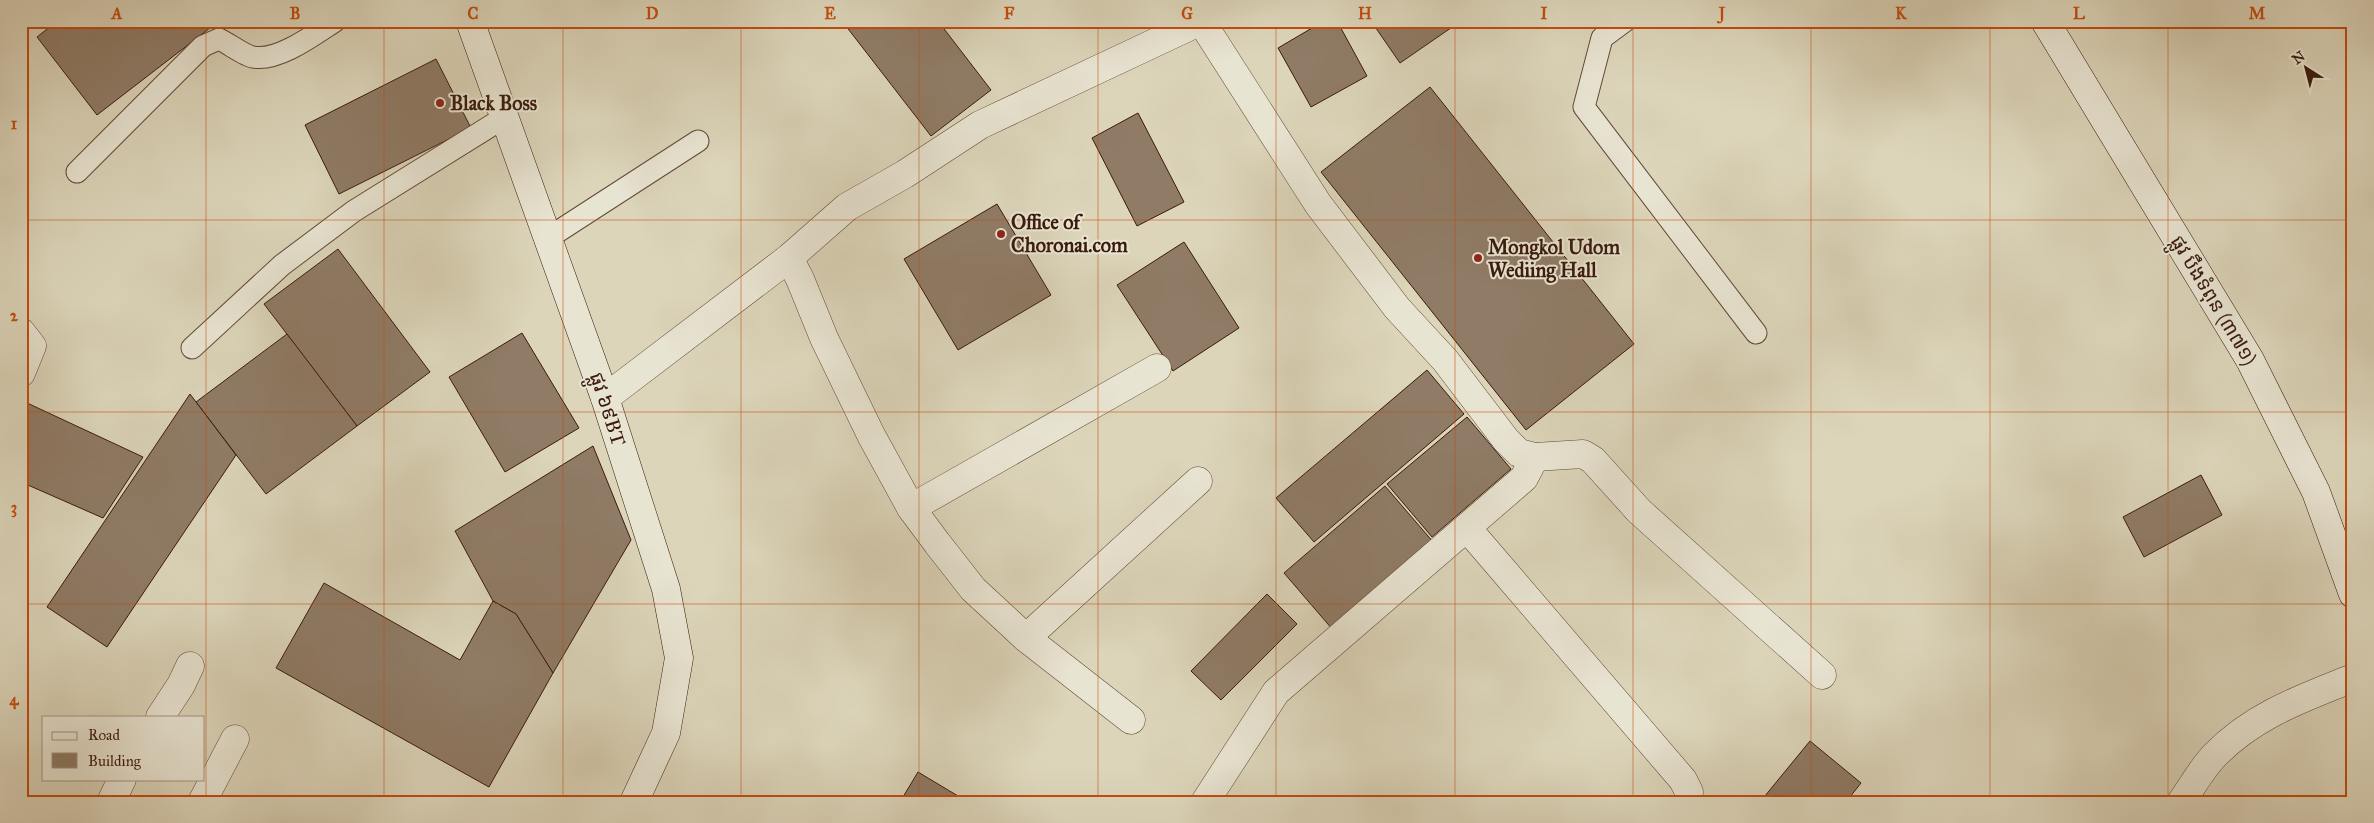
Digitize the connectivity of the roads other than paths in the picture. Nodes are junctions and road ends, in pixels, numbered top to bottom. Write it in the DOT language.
graph roads {
  1 [pos="335,21"];
  2 [pos="470,21"];
  3 [pos="1201,21"];
  4 [pos="1625,21"];
  5 [pos="2045,21"];
  6 [pos="1164,29"];
  7 [pos="506,117"];
  8 [pos="698,141"];
  9 [pos="77,172"];
  10 [pos="548,238"];
  11 [pos="789,258"];
  12 [pos="21,332"];
  13 [pos="1756,333"];
  14 [pos="192,348"];
  15 [pos="1157,368"];
  16 [pos="21,373"];
  17 [pos="605,398"];
  18 [pos="1535,458"];
  19 [pos="1198,481"];
  20 [pos="911,508"];
  21 [pos="1467,528"];
  22 [pos="2353,594"];
  23 [pos="1026,638"];
  24 [pos="190,666"];
  25 [pos="1822,675"];
  26 [pos="2353,678"];
  27 [pos="161,716"];
  28 [pos="1131,720"];
  29 [pos="235,739"];
  30 [pos="122,780"];
  31 [pos="111,802"];
  32 [pos="202,802"];
  33 [pos="634,802"];
  34 [pos="1205,802"];
  35 [pos="1688,802"];
  36 [pos="2181,802"];
  1 -- 9 [label="lane"];
  2 -- 7 [label="street, ផ្លូវ ៦៩BT"];
  3 -- 6 [label="street"];
  3 -- 18 [label="street"];
  4 -- 13 [label="lane"];
  5 -- 22 [label="street, ផ្លូវ បឹងទំពុន (៣៧១)"];
  6 -- 11 [label="street"];
  7 -- 10 [label="street, ផ្លូវ ៦៩BT"];
  7 -- 14 [label="lane"];
  8 -- 10 [label="lane"];
  10 -- 17 [label="street, ផ្លូវ ៦៩BT"];
  11 -- 17 [label="street"];
  11 -- 20 [label="street"];
  12 -- 16 [label="street"];
  15 -- 20 [label="street"];
  17 -- 33 [label="street, ផ្លូវ ៦៩BT"];
  18 -- 21 [label="street"];
  18 -- 25 [label="street"];
  19 -- 23 [label="street"];
  20 -- 23 [label="street"];
  21 -- 34 [label="street"];
  21 -- 35 [label="street"];
  23 -- 28 [label="street"];
  24 -- 27 [label="street"];
  26 -- 36 [label="street"];
  29 -- 32 [label="street"];
  30 -- 31 [label="street"];
}
